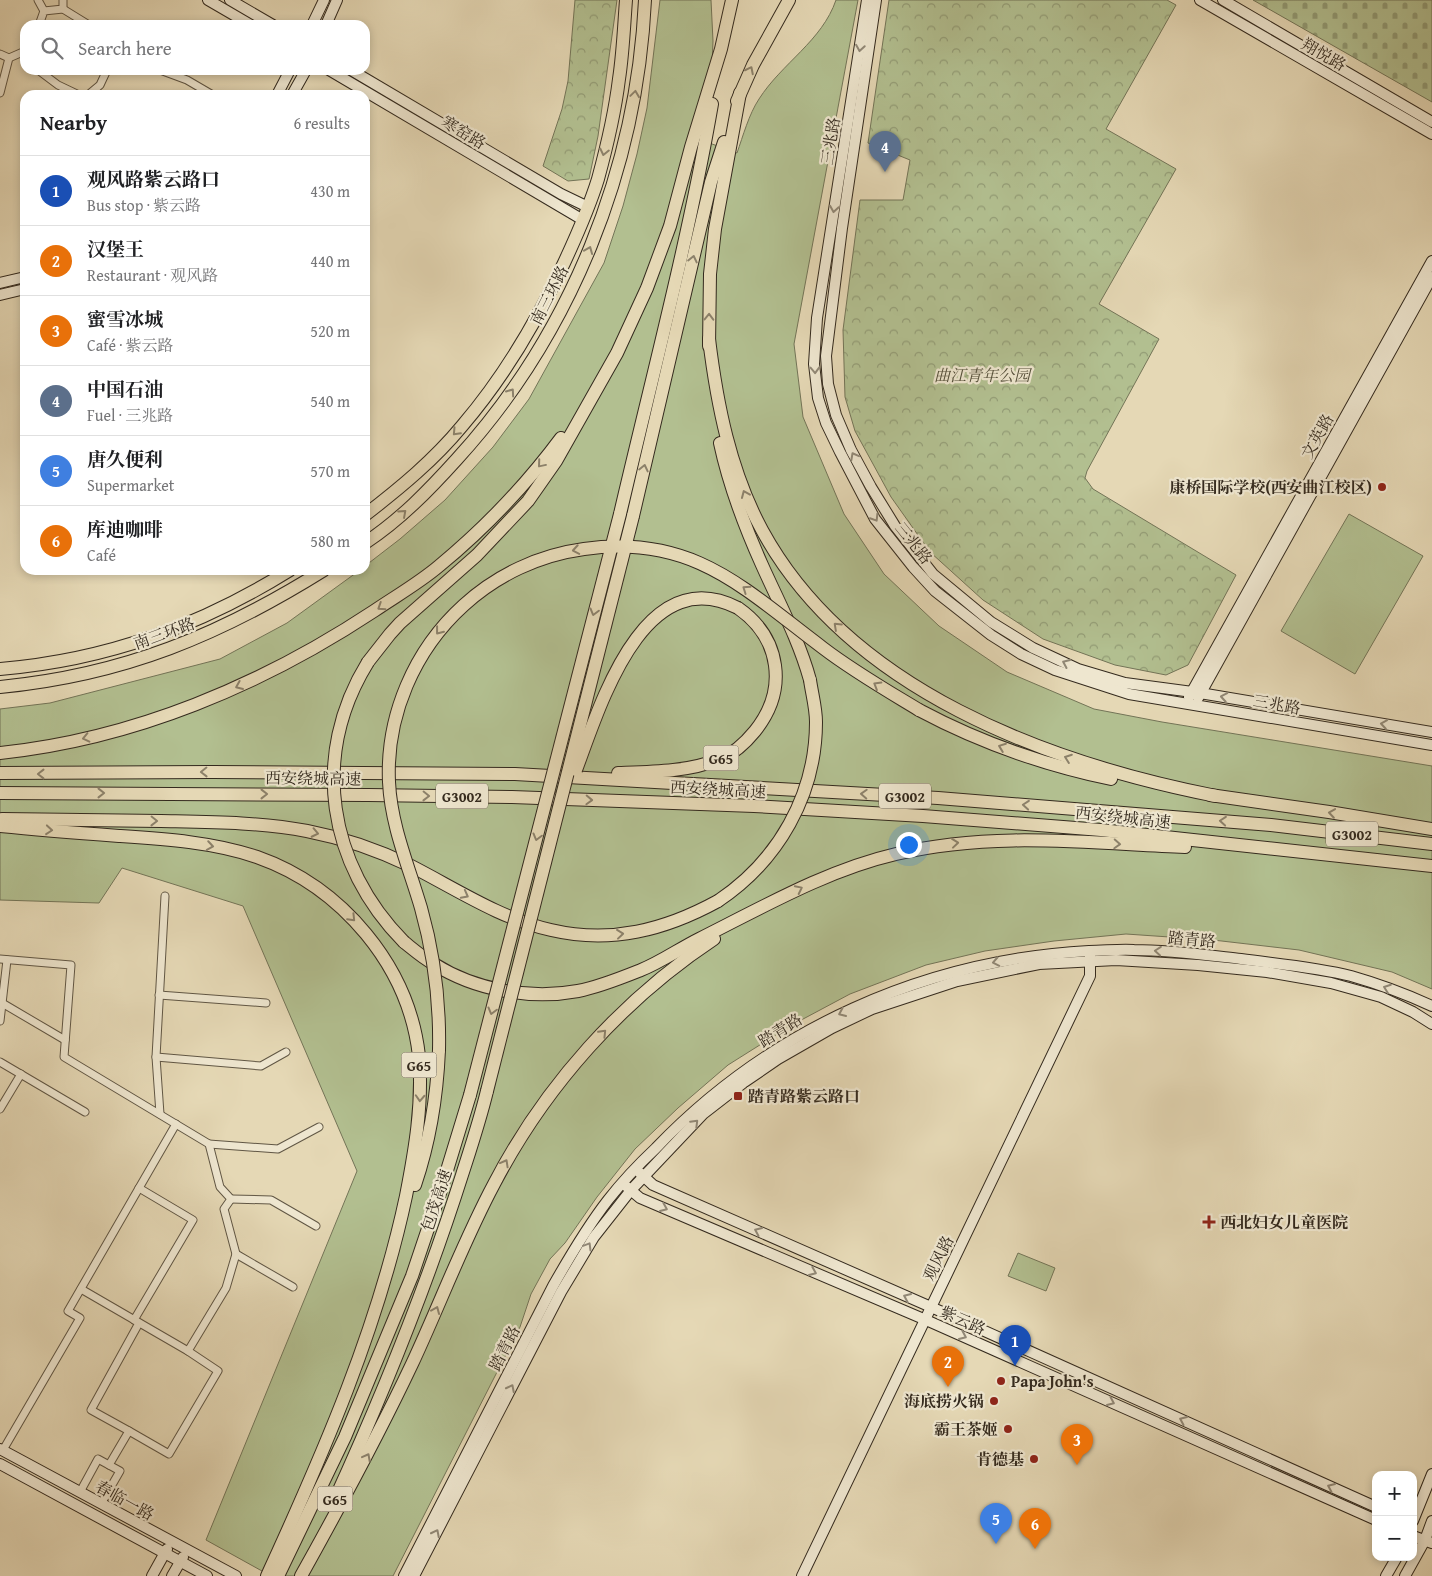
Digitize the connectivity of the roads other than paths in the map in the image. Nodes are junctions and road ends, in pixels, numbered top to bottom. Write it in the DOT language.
graph roads {
  1 [pos="38,0"];
  2 [pos="63,0"];
  3 [pos="208,0"];
  4 [pos="230,0"];
  5 [pos="324,0"];
  6 [pos="337,0"];
  7 [pos="626,0"];
  8 [pos="644,0"];
  9 [pos="732,0"];
  10 [pos="788,0"];
  11 [pos="867,0"];
  12 [pos="876,0"];
  13 [pos="1200,0"];
  14 [pos="1223,0"];
  15 [pos="63,9"];
  16 [pos="44,11"];
  17 [pos="41,20"];
  18 [pos="81,20"];
  19 [pos="242,20"];
  20 [pos="264,20"];
  21 [pos="314,20"];
  22 [pos="328,20"];
  23 [pos="721,50"];
  24 [pos="0,54"];
  25 [pos="20,55"];
  26 [pos="9,58"];
  27 [pos="44,75"];
  28 [pos="105,75"];
  29 [pos="174,75"];
  30 [pos="287,75"];
  31 [pos="303,75"];
  32 [pos="337,75"];
  33 [pos="359,75"];
  34 [pos="67,90"];
  35 [pos="94,90"];
  36 [pos="204,90"];
  37 [pos="280,90"];
  38 [pos="295,90"];
  39 [pos="363,90"];
  40 [pos="0,93"];
  41 [pos="740,93"];
  42 [pos="370,94"];
  43 [pos="1432,122"];
  44 [pos="1432,134"];
  45 [pos="588,207"];
  46 [pos="583,220"];
  47 [pos="1432,261"];
  48 [pos="1432,277"];
  49 [pos="20,278"];
  50 [pos="0,284"];
  51 [pos="20,290"];
  52 [pos="0,294"];
  53 [pos="709,338"];
  54 [pos="591,397"];
  55 [pos="370,511"];
  56 [pos="370,539"];
  57 [pos="281,575"];
  58 [pos="315,575"];
  59 [pos="0,669"];
  60 [pos="0,687"];
  61 [pos="1195,693"];
  62 [pos="1189,705"];
  63 [pos="1432,732"];
  64 [pos="1432,745"];
  65 [pos="0,753"];
  66 [pos="0,774"];
  67 [pos="538,775"];
  68 [pos="0,793"];
  69 [pos="1216,796"];
  70 [pos="0,819"];
  71 [pos="557,819"];
  72 [pos="0,826"];
  73 [pos="1432,829"];
  74 [pos="1432,844"];
  75 [pos="1329,855"];
  76 [pos="1432,866"];
  77 [pos="165,896"];
  78 [pos="756,911"];
  79 [pos="1090,956"];
  80 [pos="4,960"];
  81 [pos="160,995"];
  82 [pos="2,1003"];
  83 [pos="266,1003"];
  84 [pos="1432,1006"];
  85 [pos="0,1021"];
  86 [pos="1432,1024"];
  87 [pos="66,1040"];
  88 [pos="286,1052"];
  89 [pos="156,1057"];
  90 [pos="0,1062"];
  91 [pos="20,1074"];
  92 [pos="0,1109"];
  93 [pos="85,1112"];
  94 [pos="160,1114"];
  95 [pos="176,1124"];
  96 [pos="319,1127"];
  97 [pos="209,1144"];
  98 [pos="635,1169"];
  99 [pos="644,1177"];
  100 [pos="627,1187"];
  101 [pos="139,1188"];
  102 [pos="231,1199"];
  103 [pos="316,1226"];
  104 [pos="396,1245"];
  105 [pos="236,1254"];
  106 [pos="293,1287"];
  107 [pos="81,1289"];
  108 [pos="931,1307"];
  109 [pos="926,1320"];
  110 [pos="136,1321"];
  111 [pos="188,1351"];
  112 [pos="129,1431"];
  113 [pos="1,1450"];
  114 [pos="0,1464"];
  115 [pos="108,1465"];
  116 [pos="1432,1474"];
  117 [pos="80,1492"];
  118 [pos="101,1504"];
  119 [pos="1372,1505"];
  120 [pos="1415,1516"];
  121 [pos="1372,1518"];
  122 [pos="1432,1521"];
  123 [pos="1417,1526"];
  124 [pos="1429,1537"];
  125 [pos="171,1542"];
  126 [pos="186,1550"];
  127 [pos="164,1554"];
  128 [pos="1395,1561"];
  129 [pos="180,1562"];
  130 [pos="152,1576"];
  131 [pos="172,1576"];
  132 [pos="207,1576"];
  133 [pos="236,1576"];
  134 [pos="267,1576"];
  135 [pos="278,1576"];
  136 [pos="300,1576"];
  137 [pos="404,1576"];
  138 [pos="414,1576"];
  139 [pos="802,1576"];
  140 [pos="1386,1576"];
  141 [pos="1405,1576"];
  1 -- 16 [label="street"];
  2 -- 15 [label="street"];
  3 -- 19 [label="street"];
  4 -- 20 [label="street"];
  5 -- 21 [label="street"];
  6 -- 22 [label="street"];
  7 -- 45 [label="highway, 南三环路, one-way"];
  56 -- 8 [label="highway, 南三环路, one-way"];
  9 -- 23 [label="highway"];
  41 -- 10 [label="highway, one-way"];
  11 -- 62 [label="street, 三兆路, one-way"];
  61 -- 12 [label="street, 三兆路, one-way"];
  13 -- 44 [label="street, 翔悦路"];
  14 -- 43 [label="street, 翔悦路"];
  15 -- 16 [label="street"];
  15 -- 18 [label="street"];
  16 -- 17 [label="street"];
  23 -- 54 [label="highway"];
  23 -- 135 [label="highway, G65, one-way, bridge"];
  24 -- 26 [label="street"];
  25 -- 26 [label="street"];
  26 -- 40 [label="street"];
  27 -- 34 [label="street"];
  28 -- 35 [label="street"];
  29 -- 36 [label="street"];
  30 -- 37 [label="street"];
  31 -- 38 [label="street"];
  32 -- 39 [label="street, 寒窑路"];
  33 -- 45 [label="street, 寒窑路"];
  53 -- 41 [label="highway, one-way"];
  71 -- 41 [label="highway, one-way, bridge"];
  42 -- 46 [label="street, 寒窑路"];
  45 -- 46 [label="highway, 南三环路"];
  46 -- 55 [label="highway, 南三环路, one-way"];
  47 -- 61 [label="street, 文英路"];
  48 -- 61 [label="street, 文英路"];
  49 -- 50 [label="street"];
  51 -- 52 [label="street"];
  69 -- 53 [label="highway, one-way"];
  70 -- 53 [label="highway, one-way, bridge"];
  54 -- 65 [label="highway, one-way"];
  54 -- 78 [label="highway, bridge"];
  57 -- 59 [label="highway, 南三环路"];
  58 -- 60 [label="highway, 南三环路"];
  61 -- 62 [label="street, 文英路"];
  63 -- 61 [label="street, 三兆路, one-way"];
  62 -- 64 [label="street, 三兆路"];
  67 -- 66 [label="highway, 西安绕城高速 / G65, one-way"];
  67 -- 71 [label="highway, G65, bridge"];
  74 -- 67 [label="highway, 西安绕城高速 / G3002, one-way"];
  68 -- 75 [label="highway, 西安绕城高速 / G3002, one-way"];
  73 -- 69 [label="highway, one-way"];
  69 -- 104 [label="highway, one-way, bridge"];
  71 -- 136 [label="highway, 包茂高速 / G65, bridge"];
  72 -- 104 [label="highway, G65, one-way"];
  75 -- 76 [label="highway, 西安绕城高速 / G3002"];
  78 -- 75 [label="highway, one-way"];
  77 -- 81 [label="street"];
  136 -- 78 [label="highway, one-way"];
  84 -- 79 [label="street, 踏青路, one-way"];
  79 -- 86 [label="street, 踏青路"];
  79 -- 98 [label="street, 踏青路, one-way"];
  99 -- 79 [label="street, 踏青路, one-way"];
  79 -- 108 [label="street, 观风路"];
  80 -- 82 [label="street"];
  80 -- 87 [label="street"];
  81 -- 83 [label="street"];
  81 -- 89 [label="street"];
  82 -- 85 [label="street"];
  82 -- 87 [label="street"];
  87 -- 94 [label="street"];
  88 -- 89 [label="street"];
  89 -- 94 [label="street"];
  90 -- 91 [label="street"];
  91 -- 92 [label="street"];
  91 -- 93 [label="street"];
  94 -- 95 [label="street"];
  95 -- 97 [label="street"];
  95 -- 101 [label="street"];
  96 -- 97 [label="street"];
  97 -- 102 [label="street"];
  98 -- 99 [label="street, 紫云路"];
  98 -- 100 [label="street, 踏青路"];
  99 -- 100 [label="street, 踏青路"];
  108 -- 99 [label="street, 紫云路, one-way"];
  100 -- 109 [label="street, 紫云路, one-way"];
  100 -- 137 [label="street, 踏青路"];
  138 -- 100 [label="street, 踏青路, one-way"];
  101 -- 107 [label="street"];
  101 -- 110 [label="street"];
  102 -- 103 [label="street"];
  102 -- 105 [label="street"];
  104 -- 134 [label="highway, G65"];
  105 -- 106 [label="street"];
  105 -- 111 [label="street"];
  107 -- 110 [label="street"];
  107 -- 113 [label="street"];
  108 -- 109 [label="street, 观风路"];
  119 -- 108 [label="street, 紫云路, one-way"];
  109 -- 121 [label="street, 紫云路, one-way"];
  109 -- 139 [label="street, 观风路"];
  110 -- 111 [label="street"];
  110 -- 112 [label="street"];
  111 -- 112 [label="street"];
  112 -- 115 [label="street"];
  113 -- 117 [label="street, 春临一路"];
  114 -- 127 [label="street, 春临一路"];
  115 -- 117 [label="street"];
  115 -- 118 [label="street"];
  116 -- 120 [label="street"];
  117 -- 118 [label="street, 春临一路"];
  118 -- 125 [label="street, 春临一路"];
  122 -- 124 [label="street"];
  123 -- 124 [label="street"];
  124 -- 141 [label="street"];
  125 -- 126 [label="street, 春临一路"];
  125 -- 127 [label="street"];
  126 -- 129 [label="street"];
  126 -- 133 [label="street, 春临一路"];
  127 -- 129 [label="street, 春临一路"];
  127 -- 130 [label="street"];
  128 -- 140 [label="street"];
  129 -- 131 [label="street"];
  129 -- 132 [label="street, 春临一路"];
}
